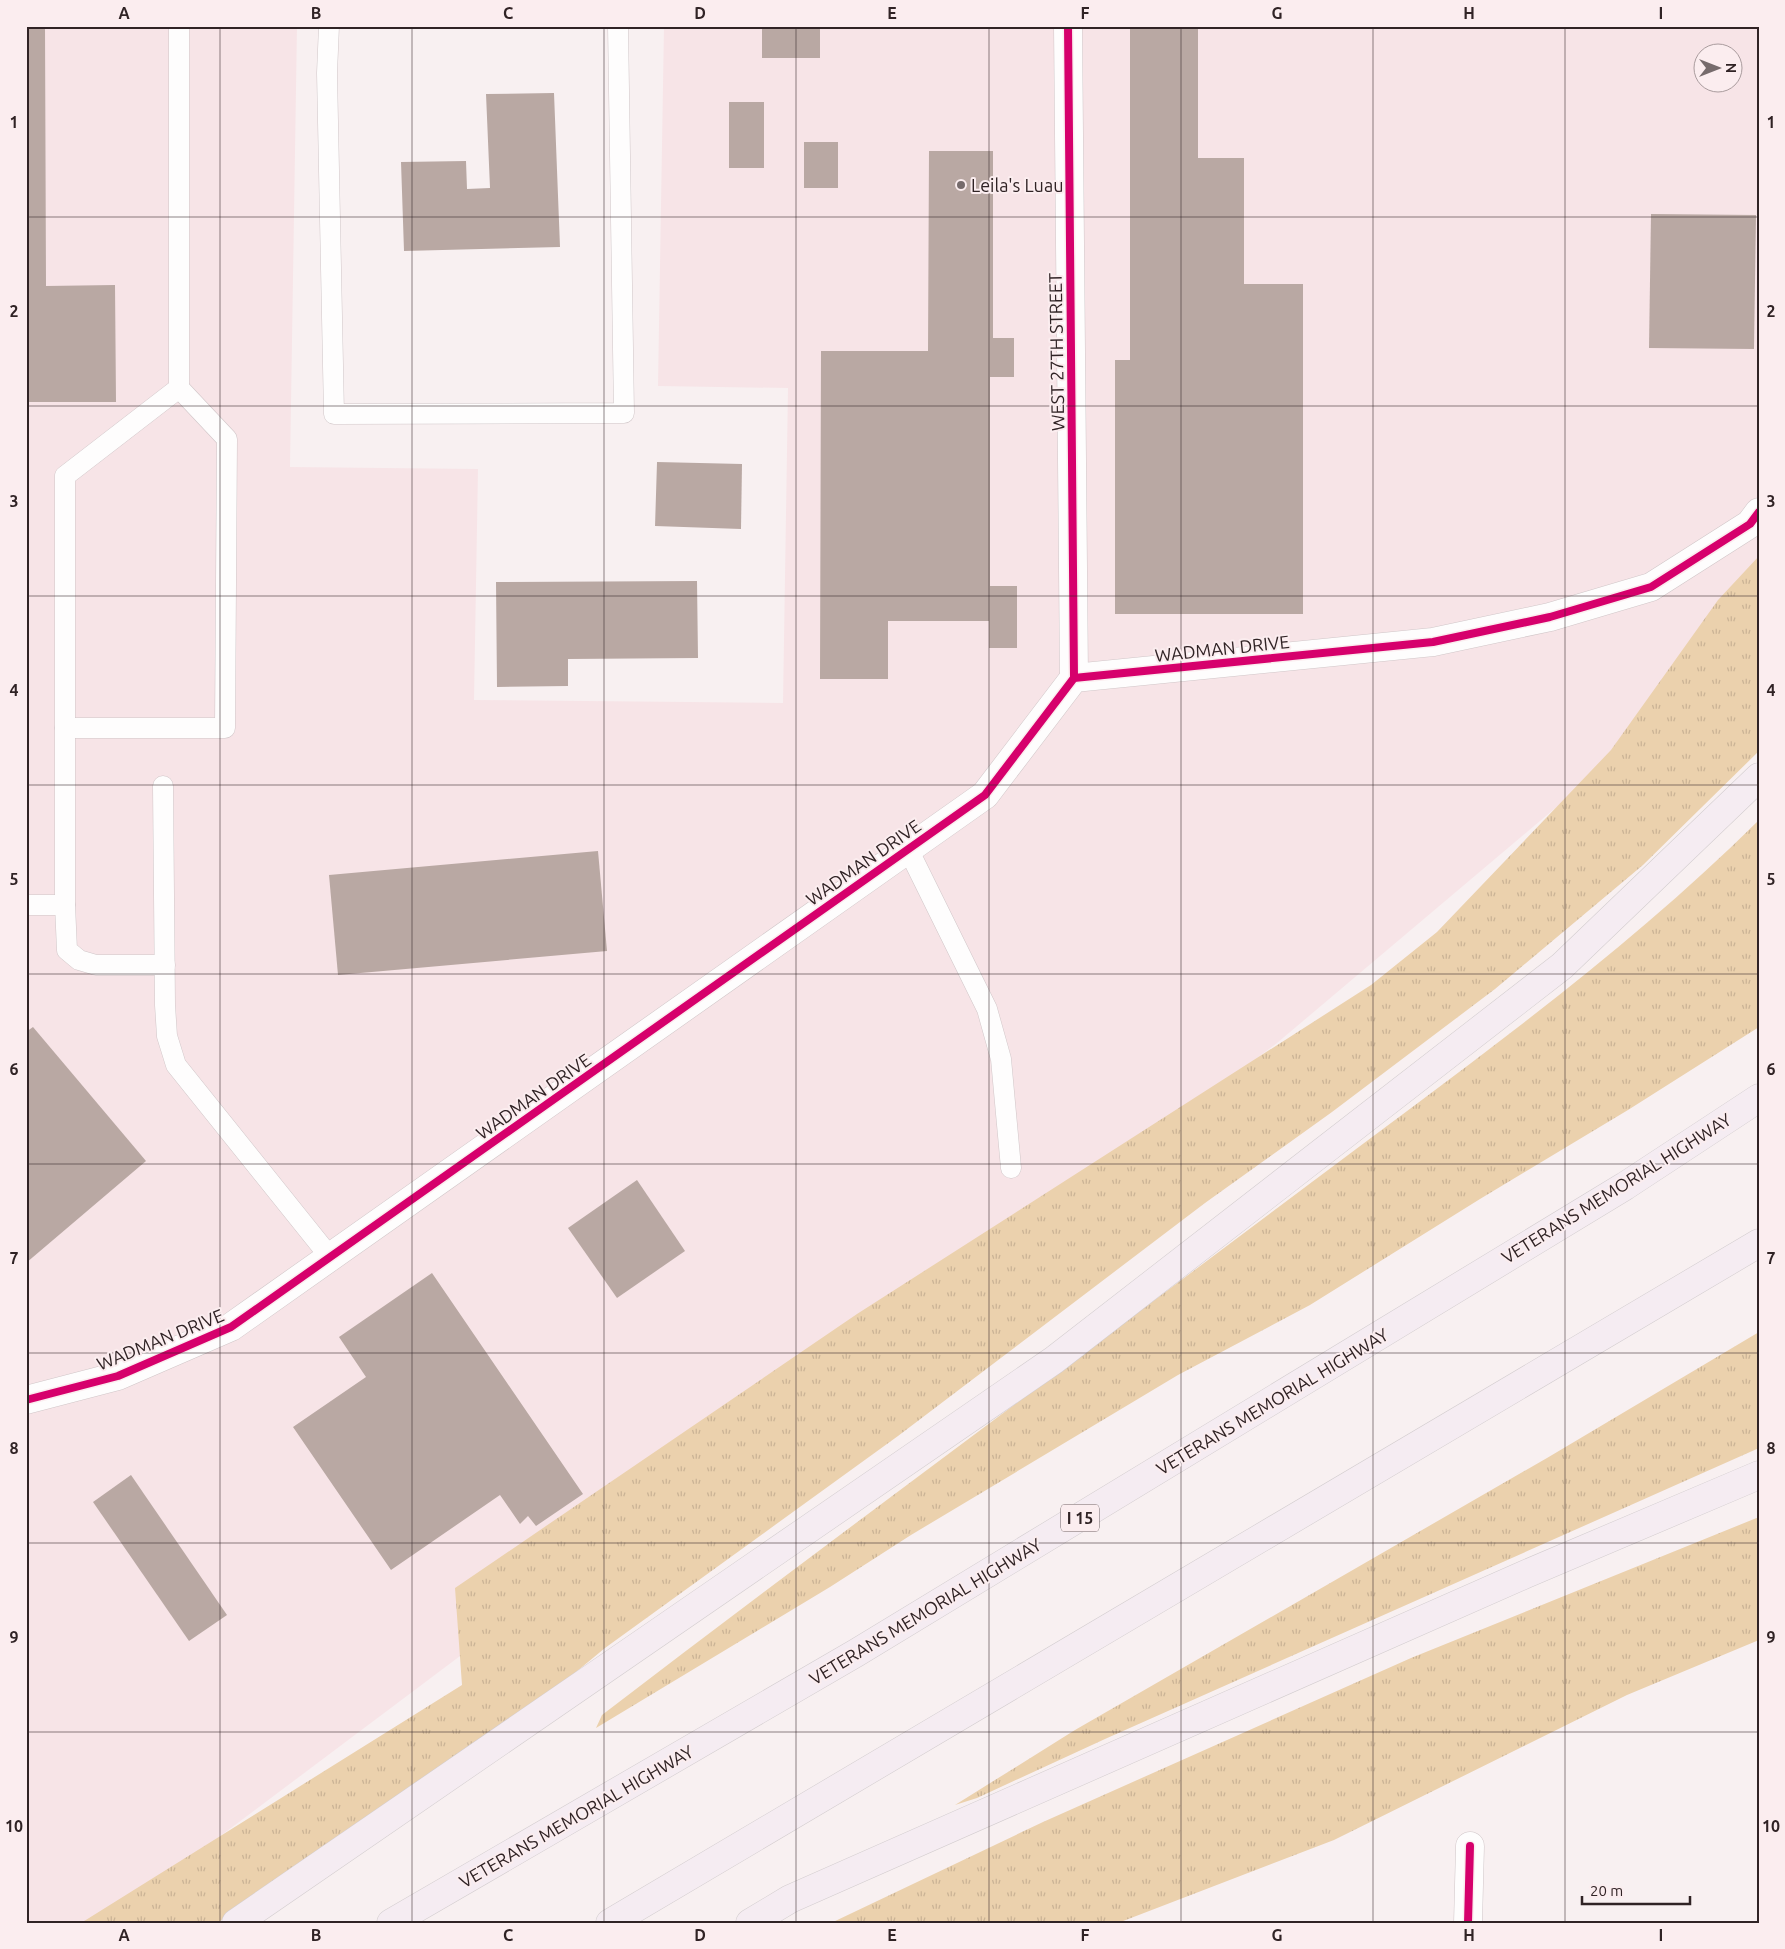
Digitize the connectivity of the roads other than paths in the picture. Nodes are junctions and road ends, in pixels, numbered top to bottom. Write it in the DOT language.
graph roads {
  1 [pos="179,26"];
  2 [pos="329,26"];
  3 [pos="618,26"];
  4 [pos="1068,26"];
  5 [pos="179,388"];
  6 [pos="1759,512"];
  7 [pos="1074,678"];
  8 [pos="65,728"];
  9 [pos="1759,777"];
  10 [pos="163,786"];
  11 [pos="908,849"];
  12 [pos="26,905"];
  13 [pos="65,905"];
  14 [pos="165,965"];
  15 [pos="1759,1098"];
  16 [pos="1011,1168"];
  17 [pos="1759,1243"];
  18 [pos="330,1257"];
  19 [pos="26,1400"];
  20 [pos="1759,1475"];
  21 [pos="1470,1846"];
  22 [pos="236,1923"];
  23 [pos="391,1923"];
  24 [pos="610,1923"];
  25 [pos="750,1923"];
  26 [pos="1468,1923"];
  1 -- 5 [label="lane"];
  2 -- 3 [label="lane"];
  4 -- 7 [label="street, WEST 27TH STREET"];
  5 -- 8 [label="lane"];
  5 -- 8 [label="lane"];
  6 -- 7 [label="street, WADMAN DRIVE"];
  7 -- 11 [label="street, WADMAN DRIVE"];
  8 -- 13 [label="lane"];
  9 -- 22 [label="highway"];
  10 -- 14 [label="lane"];
  11 -- 16 [label="lane"];
  11 -- 18 [label="street, WADMAN DRIVE"];
  12 -- 13 [label="lane"];
  13 -- 14 [label="lane"];
  14 -- 18 [label="lane"];
  15 -- 23 [label="highway, VETERANS MEMORIAL HIGHWAY / I 15"];
  17 -- 24 [label="highway"];
  18 -- 19 [label="street, WADMAN DRIVE"];
  20 -- 25 [label="highway"];
  21 -- 26 [label="street"];
}
